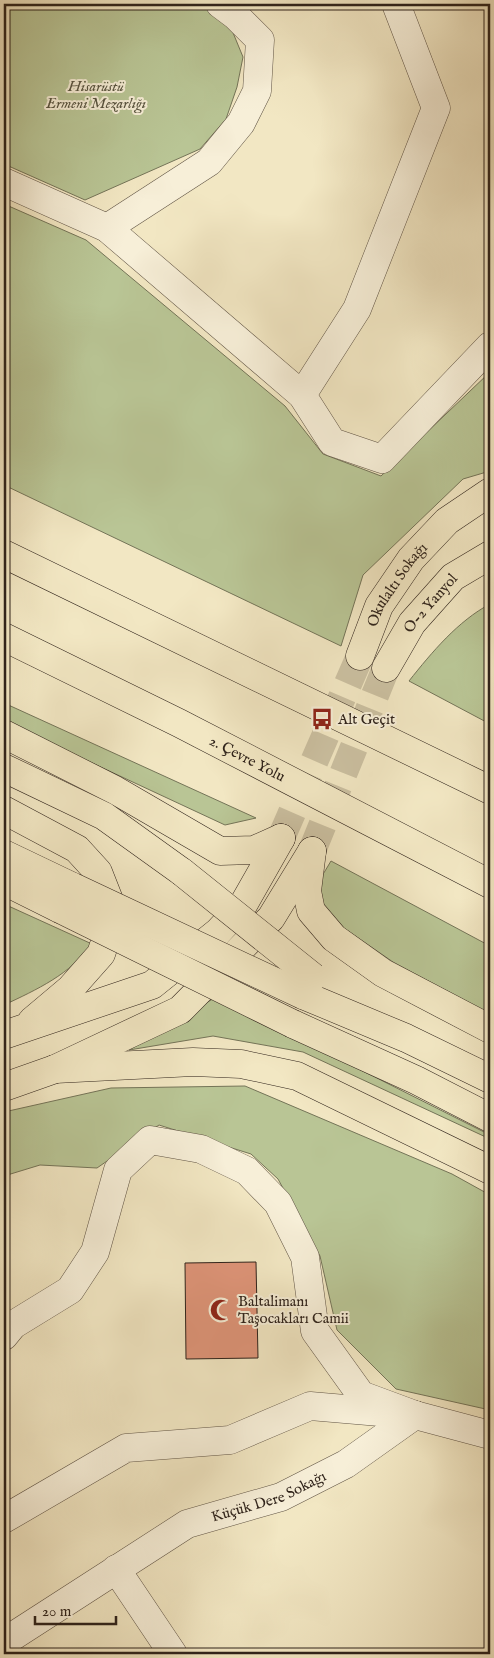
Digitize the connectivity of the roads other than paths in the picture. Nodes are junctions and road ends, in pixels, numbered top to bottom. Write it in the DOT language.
graph roads {
  1 [pos="220,4"];
  2 [pos="396,4"];
  3 [pos="4,182"];
  4 [pos="107,228"];
  5 [pos="490,346"];
  6 [pos="302,395"];
  7 [pos="490,492"];
  8 [pos="490,503"];
  9 [pos="447,521"];
  10 [pos="4,554"];
  11 [pos="490,555"];
  12 [pos="4,637"];
  13 [pos="360,656"];
  14 [pos="386,668"];
  15 [pos="4,734"];
  16 [pos="4,768"];
  17 [pos="490,790"];
  18 [pos="4,810"];
  19 [pos="4,854"];
  20 [pos="4,881"];
  21 [pos="490,884"];
  22 [pos="67,898"];
  23 [pos="308,986"];
  24 [pos="490,1029"];
  25 [pos="13,1032"];
  26 [pos="55,1069"];
  27 [pos="490,1079"];
  28 [pos="4,1087"];
  29 [pos="490,1118"];
  30 [pos="490,1170"];
  31 [pos="7,1327"];
  32 [pos="415,1414"];
  33 [pos="490,1435"];
  34 [pos="4,1520"];
  35 [pos="116,1569"];
  36 [pos="4,1642"];
  37 [pos="173,1654"];
  1 -- 4 [label="street"];
  2 -- 6 [label="street"];
  3 -- 4 [label="street"];
  4 -- 6 [label="street"];
  5 -- 6 [label="street"];
  7 -- 9 [label="main road"];
  8 -- 9 [label="main road"];
  9 -- 13 [label="main road, Okulaltı Sokağı"];
  10 -- 17 [label="main road"];
  11 -- 14 [label="main road, O-2 Yanyol"];
  12 -- 21 [label="main road, 2. Çevre Yolu"];
  15 -- 25 [label="main road"];
  16 -- 23 [label="main road, bridge"];
  18 -- 25 [label="main road"];
  19 -- 22 [label="main road"];
  20 -- 22 [label="main road"];
  22 -- 23 [label="main road, bridge"];
  22 -- 29 [label="main road, bridge"];
  23 -- 27 [label="main road"];
  24 -- 26 [label="main road"];
  26 -- 28 [label="main road"];
  26 -- 30 [label="main road"];
  31 -- 32 [label="street"];
  32 -- 33 [label="street"];
  32 -- 34 [label="street"];
  32 -- 35 [label="street, Küçük Dere Sokağı"];
  35 -- 36 [label="street, Küçük Dere Sokağı"];
  35 -- 37 [label="street"];
}
